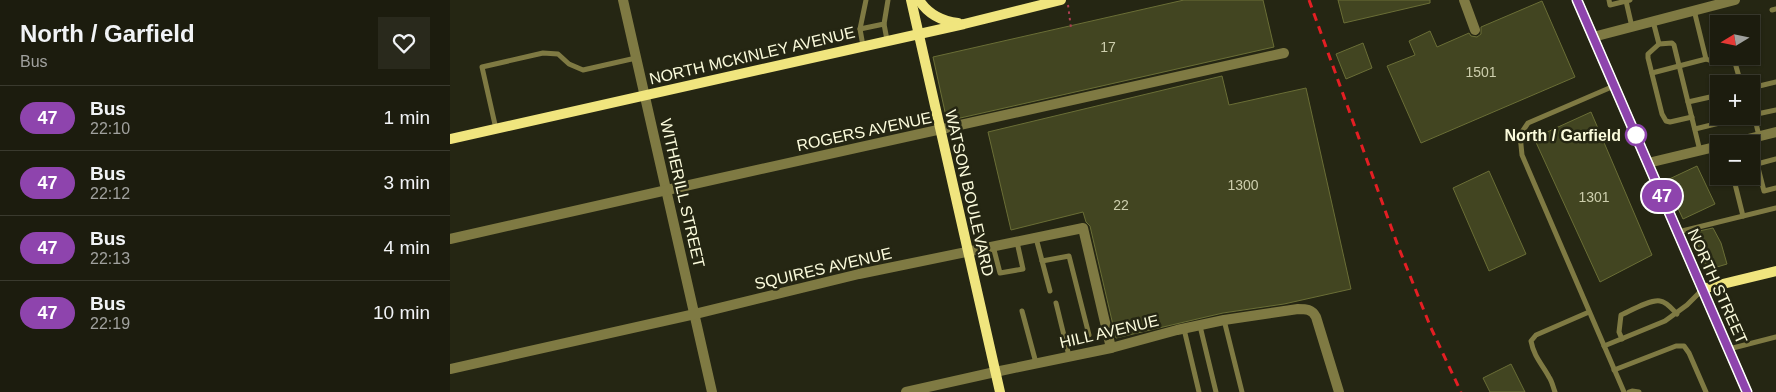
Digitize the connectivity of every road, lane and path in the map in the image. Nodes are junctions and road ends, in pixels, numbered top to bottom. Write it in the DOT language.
graph roads {
  1 [pos="623,0"];
  2 [pos="866,0"];
  3 [pos="911,0"];
  4 [pos="919,0"];
  5 [pos="1061,0"];
  6 [pos="1067,0"];
  7 [pos="1464,0"];
  8 [pos="1577,0"];
  9 [pos="1609,0"];
  10 [pos="1735,0"];
  11 [pos="888,1"];
  12 [pos="1628,1"];
  13 [pos="881,3"];
  14 [pos="1713,3"];
  15 [pos="1694,10"];
  16 [pos="886,14"];
  17 [pos="879,15"];
  18 [pos="1653,21"];
  19 [pos="884,24"];
  20 [pos="964,24"];
  21 [pos="1632,27"];
  22 [pos="1070,28"];
  23 [pos="860,29"];
  24 [pos="1475,30"];
  25 [pos="918,33"];
  26 [pos="1593,37"];
  27 [pos="887,40"];
  28 [pos="1659,44"];
  29 [pos="863,46"];
  30 [pos="1284,53"];
  31 [pos="637,58"];
  32 [pos="1706,59"];
  33 [pos="1710,60"];
  34 [pos="1679,66"];
  35 [pos="1652,73"];
  36 [pos="1776,82"];
  37 [pos="1614,86"];
  38 [pos="1760,86"];
  39 [pos="646,95"];
  40 [pos="1710,97"];
  41 [pos="1688,102"];
  42 [pos="1776,110"];
  43 [pos="1760,113"];
  44 [pos="1692,118"];
  45 [pos="1714,125"];
  46 [pos="496,129"];
  47 [pos="940,129"];
  48 [pos="1695,130"];
  49 [pos="1776,132"];
  50 [pos="1760,136"];
  51 [pos="450,139"];
  52 [pos="1710,148"];
  53 [pos="1700,150"];
  54 [pos="1776,159"];
  55 [pos="1648,163"];
  56 [pos="1735,185"];
  57 [pos="1776,188"];
  58 [pos="667,190"];
  59 [pos="1776,208"];
  60 [pos="1743,216"];
  61 [pos="1678,232"];
  62 [pos="1036,237"];
  63 [pos="450,240"];
  64 [pos="1017,241"];
  65 [pos="993,246"];
  66 [pos="968,251"];
  67 [pos="1042,261"];
  68 [pos="1776,272"];
  69 [pos="1702,289"];
  70 [pos="1050,291"];
  71 [pos="1056,303"];
  72 [pos="1022,311"];
  73 [pos="1590,312"];
  74 [pos="695,314"];
  75 [pos="1677,314"];
  76 [pos="1224,320"];
  77 [pos="1200,326"];
  78 [pos="1184,329"];
  79 [pos="1089,336"];
  80 [pos="1776,337"];
  81 [pos="1622,339"];
  82 [pos="1604,346"];
  83 [pos="1111,348"];
  84 [pos="1729,349"];
  85 [pos="1069,357"];
  86 [pos="1036,364"];
  87 [pos="450,369"];
  88 [pos="1614,370"];
  89 [pos="995,372"];
  90 [pos="712,392"];
  91 [pos="906,392"];
  92 [pos="1000,392"];
  93 [pos="1199,392"];
  94 [pos="1216,392"];
  95 [pos="1242,392"];
  96 [pos="1339,392"];
  97 [pos="1555,392"];
  98 [pos="1624,392"];
  99 [pos="1629,392"];
  100 [pos="1638,392"];
  101 [pos="1706,392"];
  102 [pos="1747,392"];
  1 -- 31 [label="street, WITHERILL STREET"];
  2 -- 23 [label="lane"];
  3 -- 25 [label="street, WATSON BOULEVARD"];
  4 -- 20 [label="street"];
  5 -- 20 [label="street, NORTH MCKINLEY AVENUE"];
  6 -- 22 [label="path"];
  7 -- 24 [label="street"];
  8 -- 26 [label="street, NORTH STREET"];
  9 -- 12 [label="lane"];
  10 -- 14 [label="street"];
  11 -- 13 [label="lane"];
  11 -- 16 [label="lane"];
  12 -- 21 [label="lane"];
  14 -- 15 [label="street"];
  15 -- 18 [label="street"];
  15 -- 32 [label="lane"];
  16 -- 17 [label="lane"];
  16 -- 19 [label="lane"];
  18 -- 21 [label="street"];
  18 -- 28 [label="lane"];
  19 -- 23 [label="lane"];
  19 -- 27 [label="lane"];
  20 -- 25 [label="street, NORTH MCKINLEY AVENUE"];
  21 -- 26 [label="street"];
  23 -- 29 [label="lane"];
  25 -- 27 [label="street, NORTH MCKINLEY AVENUE"];
  25 -- 47 [label="street, WATSON BOULEVARD"];
  26 -- 37 [label="street, NORTH STREET"];
  27 -- 29 [label="street, NORTH MCKINLEY AVENUE"];
  28 -- 34 [label="lane"];
  28 -- 35 [label="lane"];
  29 -- 39 [label="street, NORTH MCKINLEY AVENUE"];
  30 -- 47 [label="street, ROGERS AVENUE"];
  31 -- 39 [label="street, WITHERILL STREET"];
  31 -- 46 [label="lane"];
  32 -- 33 [label="lane"];
  32 -- 34 [label="lane"];
  34 -- 35 [label="lane"];
  34 -- 41 [label="lane"];
  35 -- 44 [label="lane"];
  36 -- 38 [label="lane"];
  37 -- 55 [label="street, NORTH STREET"];
  37 -- 73 [label="lane"];
  39 -- 46 [label="street, NORTH MCKINLEY AVENUE"];
  39 -- 58 [label="street, WITHERILL STREET"];
  40 -- 41 [label="lane"];
  41 -- 44 [label="lane"];
  42 -- 43 [label="lane"];
  44 -- 48 [label="lane"];
  45 -- 48 [label="lane"];
  46 -- 51 [label="street, NORTH MCKINLEY AVENUE"];
  47 -- 58 [label="street, ROGERS AVENUE"];
  47 -- 66 [label="street, WATSON BOULEVARD"];
  48 -- 53 [label="lane"];
  49 -- 50 [label="street"];
  52 -- 53 [label="street"];
  53 -- 55 [label="street"];
  54 -- 57 [label="lane"];
  55 -- 61 [label="street, NORTH STREET"];
  56 -- 60 [label="lane"];
  58 -- 63 [label="street, ROGERS AVENUE"];
  58 -- 74 [label="street, WITHERILL STREET"];
  59 -- 60 [label="lane"];
  60 -- 61 [label="lane"];
  61 -- 69 [label="street, NORTH STREET"];
  62 -- 64 [label="street, SQUIRES AVENUE"];
  62 -- 67 [label="lane"];
  62 -- 83 [label="street, SQUIRES AVENUE"];
  64 -- 65 [label="street, SQUIRES AVENUE"];
  64 -- 65 [label="lane"];
  65 -- 66 [label="street, SQUIRES AVENUE"];
  66 -- 74 [label="street, SQUIRES AVENUE"];
  66 -- 89 [label="street, WATSON BOULEVARD"];
  67 -- 70 [label="lane"];
  67 -- 79 [label="lane"];
  68 -- 69 [label="street"];
  69 -- 75 [label="lane"];
  69 -- 84 [label="street, NORTH STREET"];
  71 -- 85 [label="lane"];
  72 -- 86 [label="lane"];
  73 -- 82 [label="lane"];
  73 -- 97 [label="lane"];
  74 -- 87 [label="street, SQUIRES AVENUE"];
  74 -- 90 [label="street, WITHERILL STREET"];
  75 -- 81 [label="lane"];
  75 -- 81 [label="lane"];
  76 -- 77 [label="street, HILL AVENUE"];
  76 -- 95 [label="lane"];
  76 -- 96 [label="street, HILL AVENUE"];
  77 -- 78 [label="street, HILL AVENUE"];
  77 -- 94 [label="lane"];
  78 -- 83 [label="street, HILL AVENUE"];
  78 -- 93 [label="lane"];
  80 -- 84 [label="lane"];
  81 -- 82 [label="lane"];
  82 -- 88 [label="lane"];
  83 -- 85 [label="street, HILL AVENUE"];
  84 -- 102 [label="street, NORTH STREET"];
  85 -- 86 [label="street, HILL AVENUE"];
  86 -- 89 [label="street, HILL AVENUE"];
  88 -- 98 [label="lane"];
  88 -- 101 [label="lane"];
  89 -- 91 [label="street, HILL AVENUE"];
  89 -- 92 [label="street, WATSON BOULEVARD"];
  99 -- 100 [label="lane"];
}
